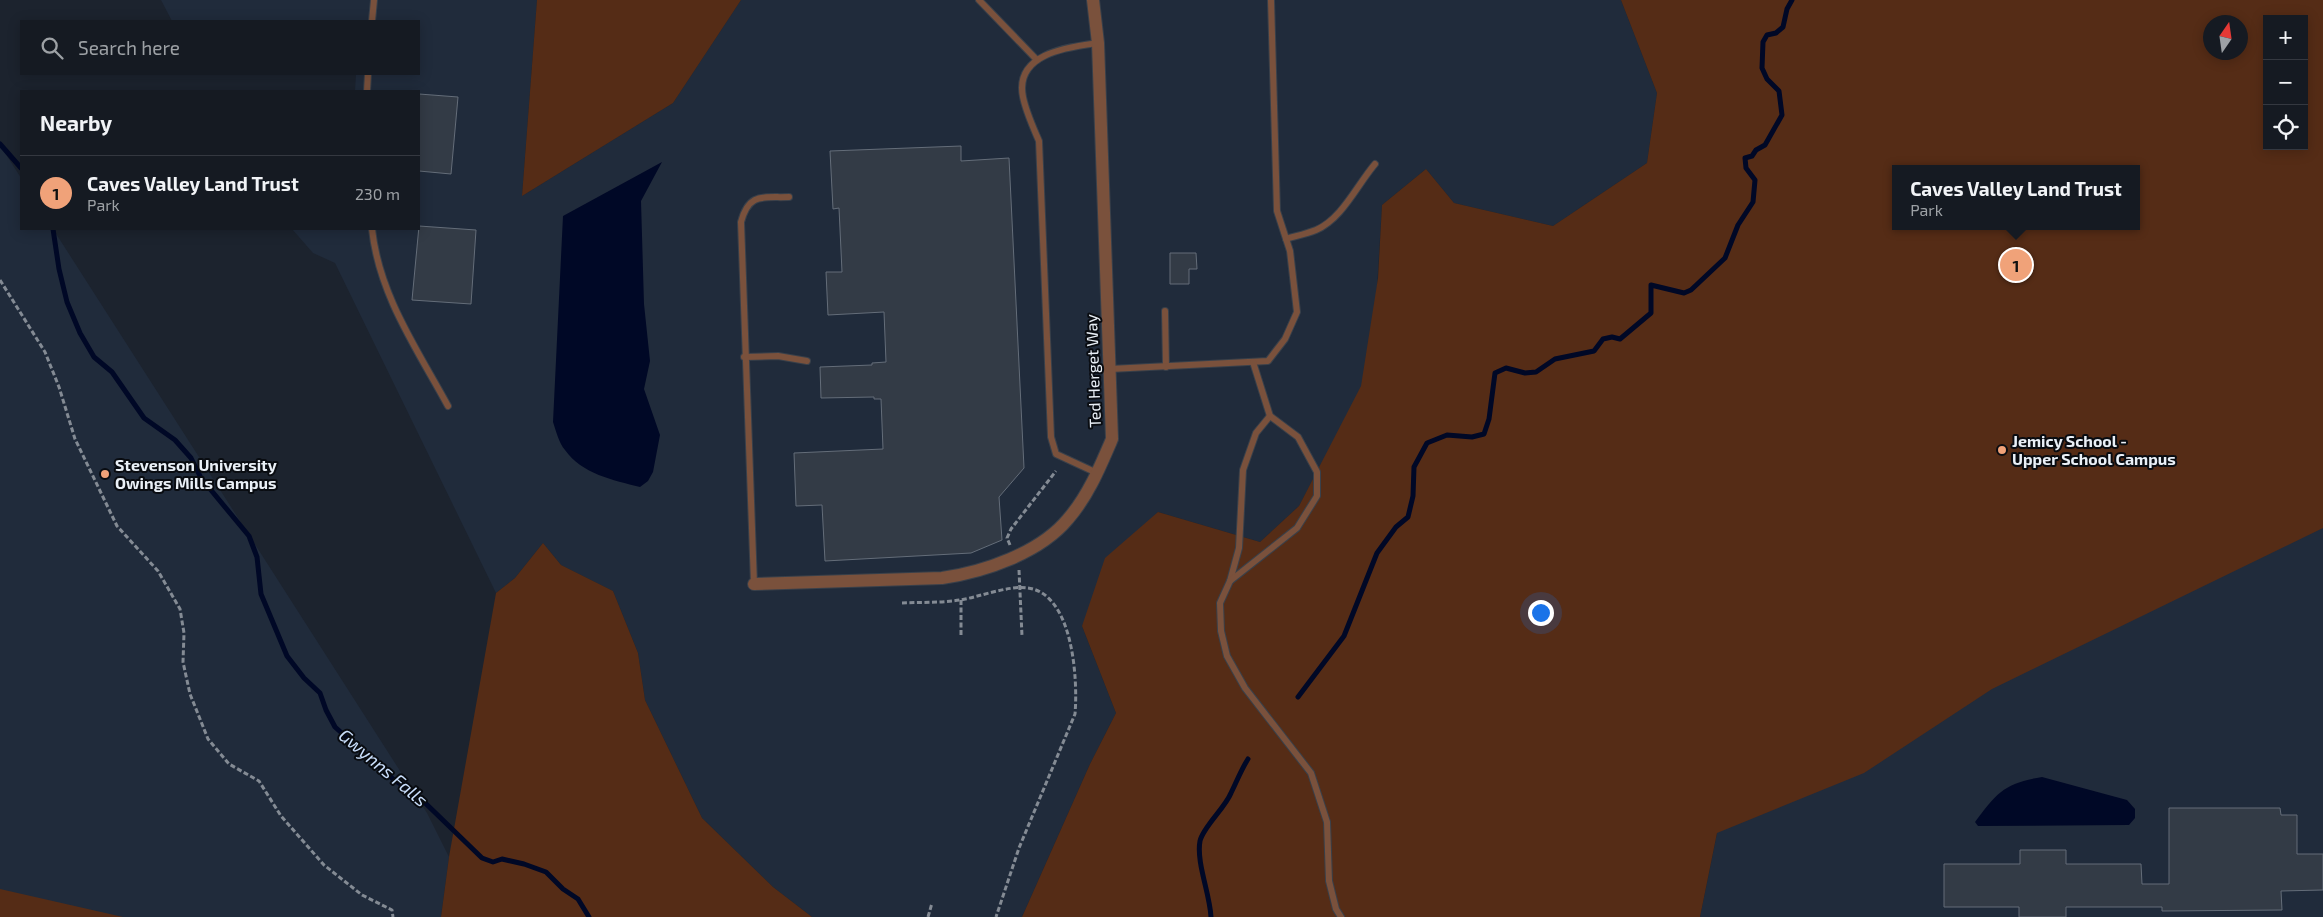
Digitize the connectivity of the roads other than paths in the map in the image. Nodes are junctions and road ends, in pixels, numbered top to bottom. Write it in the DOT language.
graph roads {
  1 [pos="374,0"];
  2 [pos="979,0"];
  3 [pos="1093,0"];
  4 [pos="1271,0"];
  5 [pos="372,20"];
  6 [pos="1098,43"];
  7 [pos="1038,60"];
  8 [pos="368,75"];
  9 [pos="367,90"];
  10 [pos="1375,164"];
  11 [pos="789,197"];
  12 [pos="372,230"];
  13 [pos="1286,239"];
  14 [pos="1165,310"];
  15 [pos="744,357"];
  16 [pos="808,361"];
  17 [pos="1253,362"];
  18 [pos="1166,367"];
  19 [pos="1110,369"];
  20 [pos="448,406"];
  21 [pos="1270,416"];
  22 [pos="1097,473"];
  23 [pos="1230,581"];
  24 [pos="754,584"];
  25 [pos="1341,917"];
  1 -- 5 [label="lane"];
  2 -- 7 [label="lane"];
  3 -- 6 [label="street, Ted Herget Way"];
  4 -- 13 [label="lane"];
  6 -- 7 [label="lane"];
  6 -- 19 [label="street, Ted Herget Way"];
  7 -- 22 [label="lane"];
  8 -- 9 [label="lane"];
  10 -- 13 [label="lane"];
  11 -- 15 [label="lane"];
  12 -- 20 [label="lane"];
  13 -- 17 [label="lane"];
  14 -- 18 [label="lane"];
  15 -- 16 [label="lane"];
  15 -- 24 [label="lane"];
  17 -- 18 [label="lane"];
  17 -- 21 [label="lane"];
  18 -- 19 [label="lane"];
  19 -- 22 [label="street, Ted Herget Way"];
  21 -- 23 [label="lane"];
  21 -- 23 [label="lane"];
  22 -- 24 [label="street, Ted Herget Way"];
  23 -- 25 [label="lane"];
}
